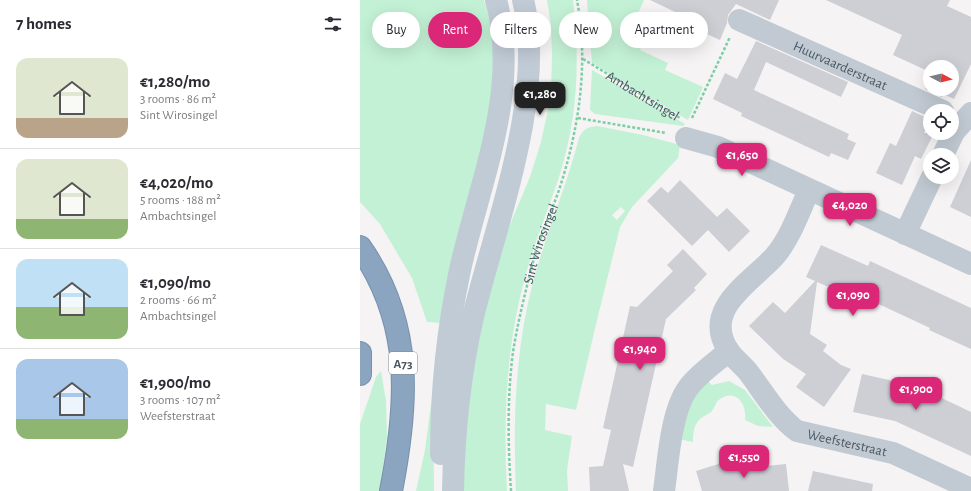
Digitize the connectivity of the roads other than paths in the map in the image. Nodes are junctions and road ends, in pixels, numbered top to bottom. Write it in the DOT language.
graph roads {
  1 [pos="496,0"];
  2 [pos="523,0"];
  3 [pos="739,20"];
  4 [pos="927,104"];
  5 [pos="962,116"];
  6 [pos="688,131"];
  7 [pos="946,148"];
  8 [pos="929,184"];
  9 [pos="808,190"];
  10 [pos="905,234"];
  11 [pos="360,247"];
  12 [pos="971,264"];
  13 [pos="729,351"];
  14 [pos="360,353"];
  15 [pos="360,374"];
  16 [pos="971,489"];
  17 [pos="391,491"];
  18 [pos="441,491"];
  19 [pos="453,491"];
  20 [pos="664,491"];
  1 -- 18 [label="main road"];
  2 -- 19 [label="main road"];
  3 -- 4 [label="street, Huurvaarderstraat"];
  5 -- 7 [label="street"];
  6 -- 9 [label="street, Ambachtsingel"];
  8 -- 10 [label="street"];
  9 -- 10 [label="street, Ambachtsingel"];
  9 -- 13 [label="street, Weefsterstraat"];
  10 -- 12 [label="street, Ambachtsingel"];
  11 -- 17 [label="highway, A73"];
  13 -- 16 [label="street, Weefsterstraat"];
  13 -- 20 [label="street"];
  14 -- 15 [label="highway"];
}
